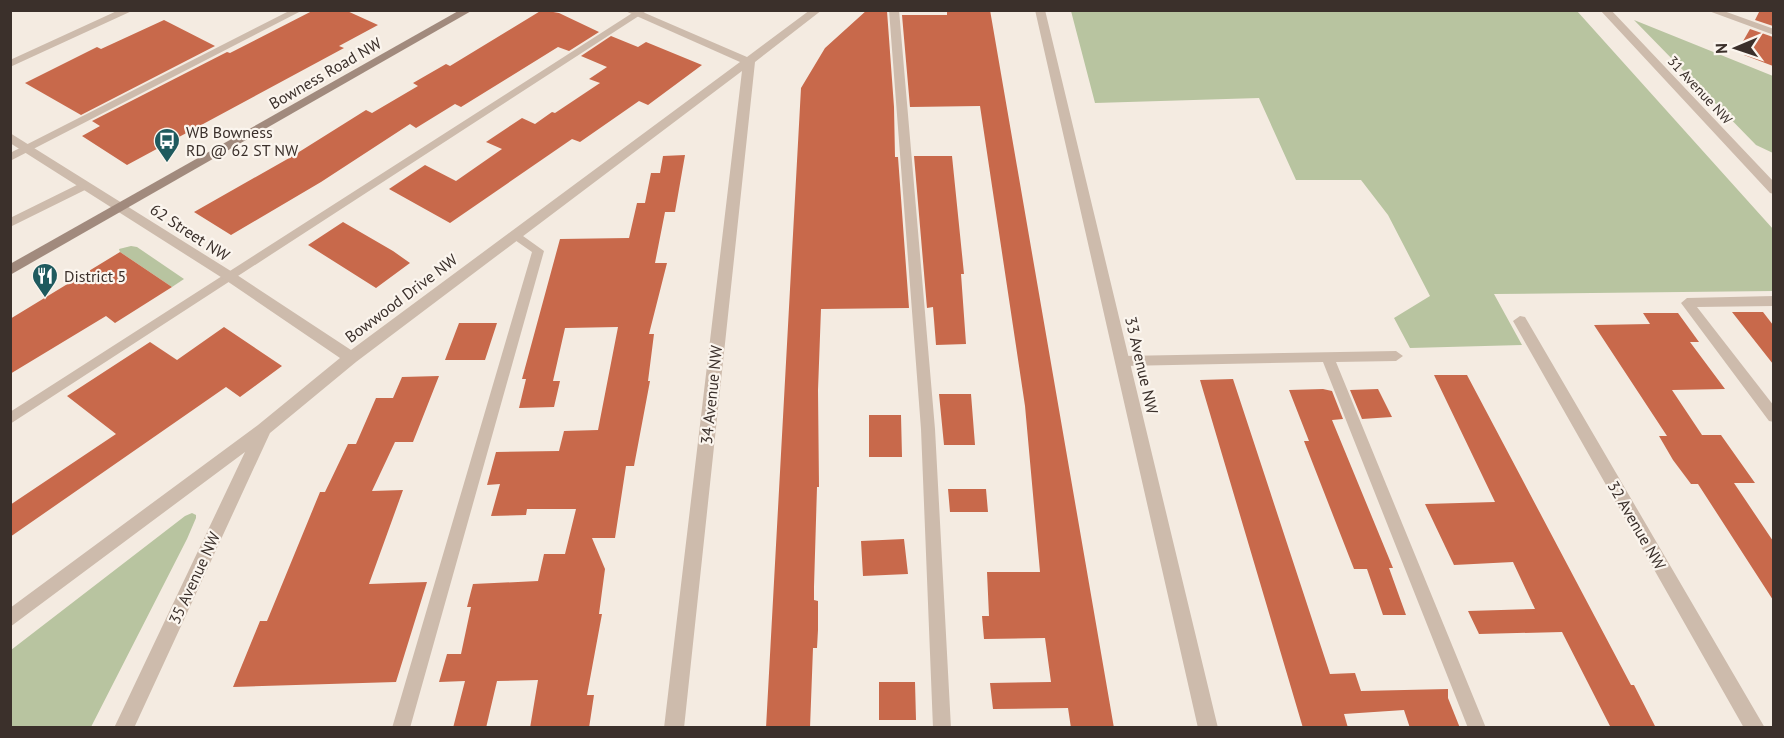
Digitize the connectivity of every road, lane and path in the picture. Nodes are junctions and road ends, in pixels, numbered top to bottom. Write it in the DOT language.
graph roads {
  1 [pos="129,10"];
  2 [pos="299,10"];
  3 [pos="468,10"];
  4 [pos="817,10"];
  5 [pos="894,10"];
  6 [pos="1040,10"];
  7 [pos="1605,10"];
  8 [pos="1710,10"];
  9 [pos="637,12"];
  10 [pos="1724,13"];
  11 [pos="1773,32"];
  12 [pos="749,62"];
  13 [pos="10,64"];
  14 [pos="10,137"];
  15 [pos="28,149"];
  16 [pos="10,158"];
  17 [pos="1752,167"];
  18 [pos="1773,173"];
  19 [pos="85,185"];
  20 [pos="1773,190"];
  21 [pos="120,207"];
  22 [pos="10,223"];
  23 [pos="516,235"];
  24 [pos="10,270"];
  25 [pos="229,276"];
  26 [pos="1773,301"];
  27 [pos="1520,321"];
  28 [pos="1396,356"];
  29 [pos="351,358"];
  30 [pos="1328,358"];
  31 [pos="1124,362"];
  32 [pos="1773,417"];
  33 [pos="10,419"];
  34 [pos="264,429"];
  35 [pos="10,619"];
  36 [pos="124,728"];
  37 [pos="401,728"];
  38 [pos="674,728"];
  39 [pos="942,728"];
  40 [pos="1208,728"];
  41 [pos="1477,728"];
  42 [pos="1755,728"];
  1 -- 13 [label="street"];
  2 -- 15 [label="lane"];
  3 -- 21 [label="street, Bowness Road NW"];
  4 -- 12 [label="street, Bowwood Drive NW"];
  5 -- 39 [label="lane"];
  6 -- 31 [label="street, 33 Avenue NW"];
  7 -- 17 [label="street, 31 Avenue NW"];
  8 -- 10 [label="lane"];
  9 -- 12 [label="street"];
  9 -- 25 [label="lane"];
  10 -- 11 [label="lane"];
  12 -- 23 [label="street, Bowwood Drive NW"];
  12 -- 38 [label="street, 34 Avenue NW"];
  14 -- 15 [label="street, 62 Street NW"];
  15 -- 16 [label="lane"];
  15 -- 19 [label="street, 62 Street NW"];
  17 -- 18 [label="street"];
  17 -- 20 [label="street, 31 Avenue NW"];
  19 -- 21 [label="street, 62 Street NW"];
  19 -- 22 [label="lane"];
  21 -- 24 [label="street, Bowness Road NW"];
  21 -- 25 [label="street, 62 Street NW"];
  23 -- 29 [label="street, Bowwood Drive NW"];
  23 -- 37 [label="lane"];
  25 -- 29 [label="street, 62 Street NW"];
  25 -- 33 [label="lane"];
  26 -- 32 [label="lane"];
  27 -- 42 [label="street, 32 Avenue NW"];
  28 -- 30 [label="lane"];
  29 -- 34 [label="street, Bowwood Drive NW"];
  30 -- 31 [label="lane"];
  30 -- 41 [label="lane"];
  31 -- 40 [label="street, 33 Avenue NW"];
  34 -- 35 [label="street, Bowwood Drive NW"];
  34 -- 36 [label="street, 35 Avenue NW"];
}
